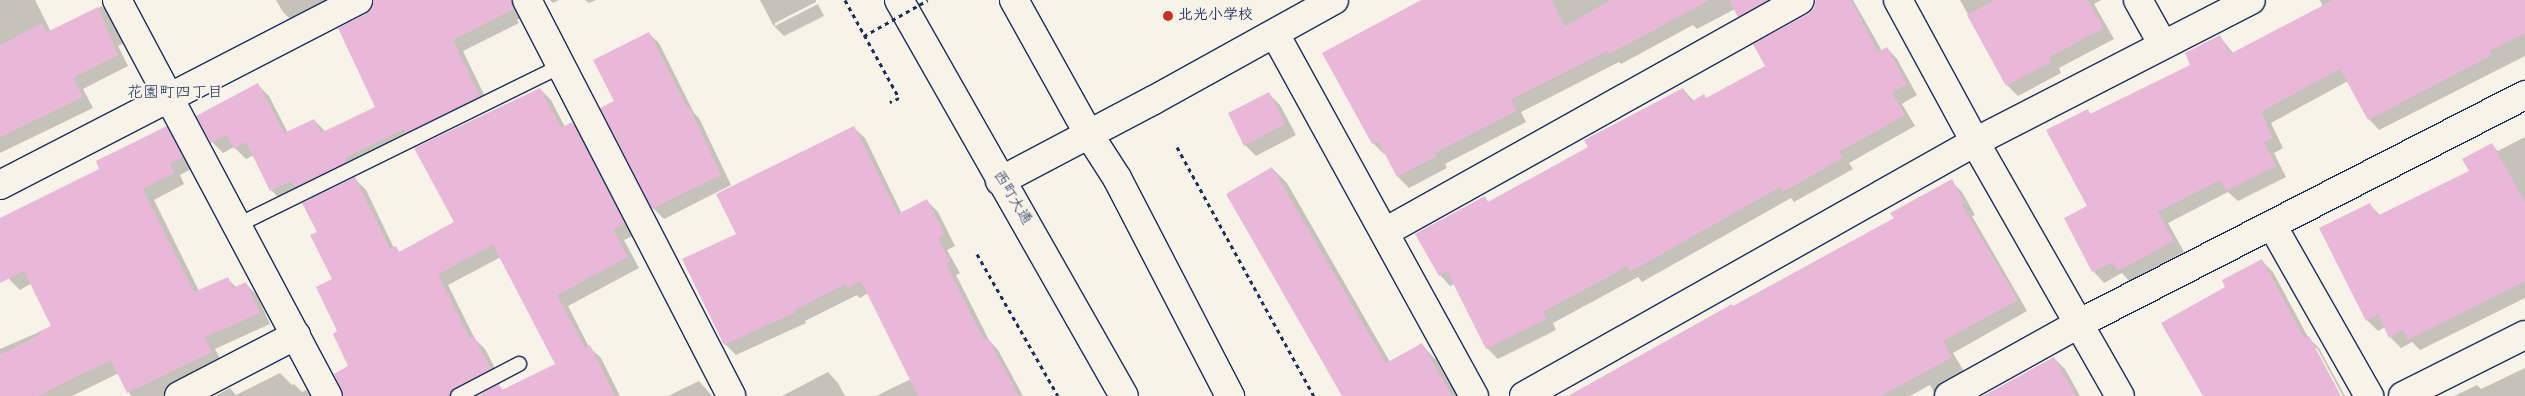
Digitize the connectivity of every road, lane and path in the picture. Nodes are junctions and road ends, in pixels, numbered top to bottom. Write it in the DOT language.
graph roads {
  1 [pos="117,0"];
  2 [pos="358,0"];
  3 [pos="527,0"];
  4 [pos="845,0"];
  5 [pos="900,0"];
  6 [pos="928,0"];
  7 [pos="1014,0"];
  8 [pos="1334,0"];
  9 [pos="1800,0"];
  10 [pos="1898,0"];
  11 [pos="2138,0"];
  12 [pos="2251,0"];
  13 [pos="1275,34"];
  14 [pos="864,36"];
  15 [pos="2163,45"];
  16 [pos="561,66"];
  17 [pos="2525,95"];
  18 [pos="168,98"];
  19 [pos="890,102"];
  20 [pos="1088,134"];
  21 [pos="1975,142"];
  22 [pos="1177,147"];
  23 [pos="1000,181"];
  24 [pos="0,185"];
  25 [pos="2272,224"];
  26 [pos="236,226"];
  27 [pos="1385,232"];
  28 [pos="977,254"];
  29 [pos="2080,323"];
  30 [pos="296,335"];
  31 [pos="2525,335"];
  32 [pos="519,364"];
  33 [pos="179,396"];
  34 [pos="328,396"];
  35 [pos="458,396"];
  36 [pos="731,396"];
  37 [pos="1058,396"];
  38 [pos="1124,396"];
  39 [pos="1230,396"];
  40 [pos="1314,396"];
  41 [pos="1474,396"];
  42 [pos="1524,396"];
  43 [pos="1949,396"];
  44 [pos="2120,396"];
  45 [pos="2369,396"];
  46 [pos="2403,396"];
  1 -- 18 [label="street"];
  2 -- 18 [label="street"];
  3 -- 16 [label="street"];
  4 -- 14 [label="path"];
  5 -- 23 [label="street, 西町大通"];
  6 -- 14 [label="path, bridge"];
  7 -- 20 [label="street"];
  8 -- 13 [label="street"];
  9 -- 27 [label="street"];
  10 -- 21 [label="street"];
  11 -- 15 [label="street"];
  12 -- 15 [label="street"];
  13 -- 20 [label="street"];
  13 -- 27 [label="street"];
  14 -- 19 [label="path"];
  15 -- 21 [label="street"];
  16 -- 26 [label="lane"];
  16 -- 36 [label="street"];
  17 -- 25 [label="street"];
  18 -- 24 [label="street"];
  18 -- 26 [label="street"];
  20 -- 23 [label="street"];
  20 -- 39 [label="street"];
  21 -- 29 [label="street"];
  21 -- 42 [label="street"];
  22 -- 40 [label="path"];
  23 -- 38 [label="street, 西町大通"];
  25 -- 29 [label="street"];
  25 -- 45 [label="street"];
  26 -- 30 [label="street"];
  27 -- 41 [label="street"];
  28 -- 37 [label="path"];
  29 -- 43 [label="street"];
  29 -- 44 [label="street"];
  30 -- 33 [label="street"];
  30 -- 34 [label="street"];
  31 -- 46 [label="street"];
  32 -- 35 [label="lane"];
}
